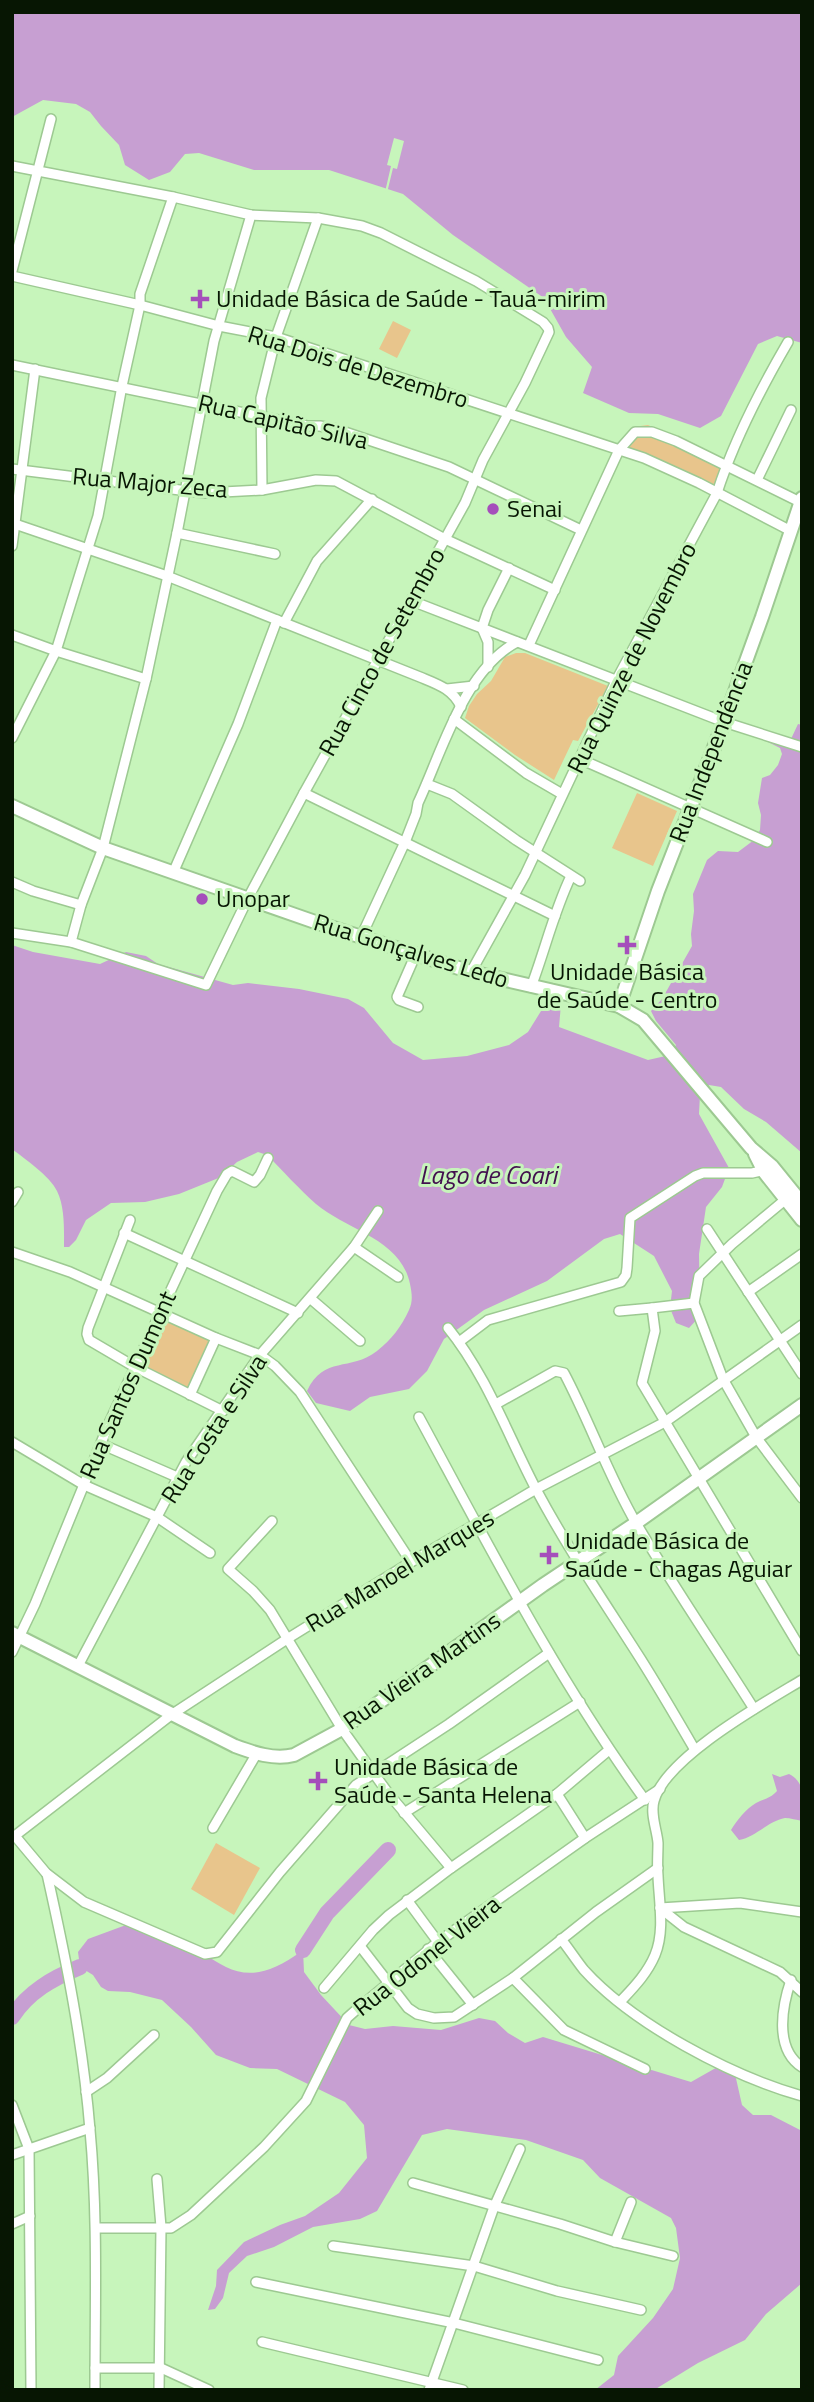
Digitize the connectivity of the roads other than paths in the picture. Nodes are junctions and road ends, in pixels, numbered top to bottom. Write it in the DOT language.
graph roads {
  1 [pos="51,119"];
  2 [pos="12,166"];
  3 [pos="38,171"];
  4 [pos="173,197"];
  5 [pos="251,215"];
  6 [pos="318,218"];
  7 [pos="12,273"];
  8 [pos="140,305"];
  9 [pos="219,326"];
  10 [pos="276,337"];
  11 [pos="788,342"];
  12 [pos="12,365"];
  13 [pos="34,369"];
  14 [pos="122,386"];
  15 [pos="200,404"];
  16 [pos="791,410"];
  17 [pos="509,414"];
  18 [pos="260,415"];
  19 [pos="620,450"];
  20 [pos="726,466"];
  21 [pos="16,470"];
  22 [pos="474,479"];
  23 [pos="105,480"];
  24 [pos="757,480"];
  25 [pos="185,490"];
  26 [pos="262,490"];
  27 [pos="717,493"];
  28 [pos="372,499"];
  29 [pos="801,500"];
  30 [pos="14,524"];
  31 [pos="581,530"];
  32 [pos="791,531"];
  33 [pos="177,533"];
  34 [pos="445,539"];
  35 [pos="12,546"];
  36 [pos="88,548"];
  37 [pos="275,554"];
  38 [pos="509,568"];
  39 [pos="167,576"];
  40 [pos="555,590"];
  41 [pos="412,601"];
  42 [pos="281,621"];
  43 [pos="482,628"];
  44 [pos="12,635"];
  45 [pos="517,642"];
  46 [pos="529,645"];
  47 [pos="56,651"];
  48 [pos="379,660"];
  49 [pos="488,667"];
  50 [pos="146,679"];
  51 [pos="617,679"];
  52 [pos="474,686"];
  53 [pos="447,689"];
  54 [pos="461,707"];
  55 [pos="454,719"];
  56 [pos="724,722"];
  57 [pos="12,738"];
  58 [pos="802,747"];
  59 [pos="580,759"];
  60 [pos="427,784"];
  61 [pos="304,793"];
  62 [pos="562,794"];
  63 [pos="12,806"];
  64 [pos="691,809"];
  65 [pos="405,842"];
  66 [pos="767,842"];
  67 [pos="103,848"];
  68 [pos="535,853"];
  69 [pos="173,873"];
  70 [pos="571,876"];
  71 [pos="580,881"];
  72 [pos="12,882"];
  73 [pos="513,895"];
  74 [pos="248,898"];
  75 [pos="81,905"];
  76 [pos="555,916"];
  77 [pos="12,933"];
  78 [pos="361,937"];
  79 [pos="71,942"];
  80 [pos="415,956"];
  81 [pos="471,972"];
  82 [pos="531,987"];
  83 [pos="619,1006"];
  84 [pos="418,1007"];
  85 [pos="268,1158"];
  86 [pos="768,1169"];
  87 [pos="18,1192"];
  88 [pos="786,1199"];
  89 [pos="12,1202"];
  90 [pos="802,1203"];
  91 [pos="378,1210"];
  92 [pos="130,1220"];
  93 [pos="802,1220"];
  94 [pos="707,1229"];
  95 [pos="124,1233"];
  96 [pos="354,1247"];
  97 [pos="12,1252"];
  98 [pos="724,1254"];
  99 [pos="802,1254"];
  100 [pos="184,1262"];
  101 [pos="398,1277"];
  102 [pos="103,1287"];
  103 [pos="748,1292"];
  104 [pos="311,1299"];
  105 [pos="694,1303"];
  106 [pos="652,1308"];
  107 [pos="619,1311"];
  108 [pos="159,1312"];
  109 [pos="298,1313"];
  110 [pos="802,1325"];
  111 [pos="447,1328"];
  112 [pos="216,1338"];
  113 [pos="779,1340"];
  114 [pos="360,1341"];
  115 [pos="459,1342"];
  116 [pos="260,1355"];
  117 [pos="135,1367"];
  118 [pos="802,1374"];
  119 [pos="723,1379"];
  120 [pos="190,1395"];
  121 [pos="496,1404"];
  122 [pos="802,1405"];
  123 [pos="223,1411"];
  124 [pos="419,1417"];
  125 [pos="665,1422"];
  126 [pos="755,1437"];
  127 [pos="12,1443"];
  128 [pos="100,1444"];
  129 [pos="602,1456"];
  130 [pos="177,1477"];
  131 [pos="698,1478"];
  132 [pos="84,1485"];
  133 [pos="536,1489"];
  134 [pos="802,1498"];
  135 [pos="157,1517"];
  136 [pos="272,1521"];
  137 [pos="636,1523"];
  138 [pos="477,1524"];
  139 [pos="210,1553"];
  140 [pos="411,1562"];
  141 [pos="578,1562"];
  142 [pos="519,1603"];
  143 [pos="16,1635"];
  144 [pos="287,1639"];
  145 [pos="802,1651"];
  146 [pos="12,1652"];
  147 [pos="549,1653"];
  148 [pos="78,1666"];
  149 [pos="802,1681"];
  150 [pos="580,1702"];
  151 [pos="754,1709"];
  152 [pos="171,1715"];
  153 [pos="342,1729"];
  154 [pos="609,1750"];
  155 [pos="695,1750"];
  156 [pos="257,1753"];
  157 [pos="373,1773"];
  158 [pos="557,1794"];
  159 [pos="650,1800"];
  160 [pos="404,1813"];
  161 [pos="213,1828"];
  162 [pos="13,1837"];
  163 [pos="585,1838"];
  164 [pos="450,1867"];
  165 [pos="658,1868"];
  166 [pos="46,1874"];
  167 [pos="407,1900"];
  168 [pos="660,1908"];
  169 [pos="802,1912"];
  170 [pos="561,1939"];
  171 [pos="438,1942"];
  172 [pos="360,1946"];
  173 [pos="428,1949"];
  174 [pos="513,1979"];
  175 [pos="387,1982"];
  176 [pos="798,1985"];
  177 [pos="324,1988"];
  178 [pos="620,2002"];
  179 [pos="473,2005"];
  180 [pos="153,2035"];
  181 [pos="802,2067"];
  182 [pos="645,2069"];
  183 [pos="86,2092"];
  184 [pos="802,2096"];
  185 [pos="12,2105"];
  186 [pos="90,2128"];
  187 [pos="29,2149"];
  188 [pos="520,2149"];
  189 [pos="12,2155"];
  190 [pos="157,2179"];
  191 [pos="414,2183"];
  192 [pos="631,2202"];
  193 [pos="494,2207"];
  194 [pos="30,2216"];
  195 [pos="12,2224"];
  196 [pos="161,2227"];
  197 [pos="96,2228"];
  198 [pos="615,2242"];
  199 [pos="333,2246"];
  200 [pos="673,2256"];
  201 [pos="474,2266"];
  202 [pos="256,2282"];
  203 [pos="641,2311"];
  204 [pos="454,2323"];
  205 [pos="261,2342"];
  206 [pos="598,2360"];
  207 [pos="95,2368"];
  208 [pos="161,2368"];
  209 [pos="431,2386"];
  210 [pos="30,2390"];
  211 [pos="95,2390"];
  212 [pos="159,2390"];
  213 [pos="209,2390"];
  214 [pos="463,2390"];
  1 -- 3 [label="street"];
  2 -- 3 [label="street"];
  3 -- 4 [label="street"];
  3 -- 7 [label="street"];
  4 -- 5 [label="street"];
  4 -- 8 [label="street"];
  5 -- 6 [label="street"];
  5 -- 9 [label="street"];
  6 -- 10 [label="street"];
  6 -- 17 [label="street, Rua Cinco de Setembro"];
  7 -- 8 [label="street, Rua Dois de Dezembro"];
  8 -- 9 [label="street, Rua Dois de Dezembro"];
  8 -- 14 [label="street"];
  9 -- 10 [label="street, Rua Dois de Dezembro"];
  9 -- 15 [label="street"];
  10 -- 17 [label="street, Rua Dois de Dezembro"];
  10 -- 18 [label="street"];
  11 -- 20 [label="street, Rua Quinze de Novembro"];
  12 -- 13 [label="street, Rua Capitão Silva"];
  13 -- 14 [label="street, Rua Capitão Silva"];
  13 -- 21 [label="street"];
  14 -- 15 [label="street, Rua Capitão Silva"];
  14 -- 23 [label="street"];
  15 -- 18 [label="street, Rua Capitão Silva"];
  15 -- 25 [label="street"];
  16 -- 24 [label="street"];
  17 -- 19 [label="street, Rua Dois de Dezembro"];
  17 -- 22 [label="street, Rua Cinco de Setembro"];
  18 -- 22 [label="street, Rua Capitão Silva"];
  18 -- 26 [label="street"];
  19 -- 20 [label="street"];
  19 -- 27 [label="street, Rua Dois de Dezembro"];
  19 -- 31 [label="street"];
  20 -- 24 [label="street"];
  20 -- 27 [label="street, Rua Quinze de Novembro"];
  21 -- 23 [label="street, Rua Major Zeca"];
  21 -- 30 [label="street"];
  22 -- 31 [label="street, Rua Capitão Silva"];
  22 -- 34 [label="street, Rua Cinco de Setembro"];
  23 -- 25 [label="street, Rua Major Zeca"];
  23 -- 36 [label="street"];
  24 -- 29 [label="street"];
  25 -- 26 [label="street, Rua Major Zeca"];
  25 -- 33 [label="street"];
  26 -- 28 [label="street, Rua Major Zeca"];
  27 -- 32 [label="street, Rua Dois de Dezembro"];
  27 -- 51 [label="street, Rua Quinze de Novembro"];
  28 -- 34 [label="street, Rua Major Zeca"];
  28 -- 42 [label="street"];
  29 -- 32 [label="main road, Rua Independência"];
  30 -- 35 [label="street"];
  30 -- 36 [label="street"];
  31 -- 40 [label="street"];
  32 -- 56 [label="main road, Rua Independência"];
  33 -- 37 [label="street"];
  33 -- 39 [label="street"];
  34 -- 38 [label="street, Rua Major Zeca"];
  34 -- 41 [label="street, Rua Cinco de Setembro"];
  36 -- 39 [label="street"];
  36 -- 47 [label="street"];
  38 -- 40 [label="street, Rua Major Zeca"];
  38 -- 43 [label="street"];
  39 -- 42 [label="street"];
  39 -- 50 [label="street"];
  40 -- 46 [label="street"];
  41 -- 43 [label="street"];
  41 -- 48 [label="street, Rua Cinco de Setembro"];
  42 -- 48 [label="street"];
  42 -- 69 [label="street"];
  43 -- 45 [label="street"];
  43 -- 49 [label="street"];
  44 -- 47 [label="street"];
  45 -- 46 [label="street"];
  45 -- 49 [label="street"];
  46 -- 51 [label="street"];
  47 -- 50 [label="street"];
  47 -- 57 [label="street"];
  48 -- 53 [label="street"];
  48 -- 61 [label="street, Rua Cinco de Setembro"];
  49 -- 52 [label="street"];
  50 -- 67 [label="street"];
  51 -- 56 [label="street"];
  51 -- 59 [label="street, Rua Quinze de Novembro"];
  52 -- 53 [label="street"];
  52 -- 54 [label="street"];
  53 -- 54 [label="street"];
  54 -- 55 [label="street"];
  55 -- 60 [label="street"];
  55 -- 62 [label="street"];
  56 -- 58 [label="street"];
  56 -- 64 [label="main road, Rua Independência"];
  59 -- 62 [label="street, Rua Quinze de Novembro"];
  59 -- 64 [label="street"];
  60 -- 65 [label="street"];
  60 -- 68 [label="street"];
  61 -- 65 [label="street"];
  61 -- 74 [label="street, Rua Cinco de Setembro"];
  62 -- 68 [label="street, Rua Quinze de Novembro"];
  63 -- 67 [label="main road, Rua Gonçalves Ledo"];
  64 -- 66 [label="street"];
  64 -- 83 [label="main road, Rua Independência"];
  65 -- 73 [label="street"];
  65 -- 78 [label="street"];
  67 -- 69 [label="main road, Rua Gonçalves Ledo"];
  67 -- 75 [label="street"];
  68 -- 70 [label="street"];
  68 -- 73 [label="street, Rua Quinze de Novembro"];
  69 -- 74 [label="main road, Rua Gonçalves Ledo"];
  70 -- 71 [label="street"];
  70 -- 76 [label="street"];
  72 -- 75 [label="street"];
  73 -- 76 [label="street"];
  73 -- 81 [label="street, Rua Quinze de Novembro"];
  74 -- 78 [label="main road, Rua Gonçalves Ledo"];
  74 -- 79 [label="street, Rua Cinco de Setembro"];
  75 -- 79 [label="street"];
  76 -- 82 [label="street"];
  77 -- 79 [label="street"];
  78 -- 80 [label="main road, Rua Gonçalves Ledo"];
  80 -- 81 [label="main road, Rua Gonçalves Ledo"];
  80 -- 84 [label="street"];
  81 -- 82 [label="main road, Rua Gonçalves Ledo"];
  82 -- 83 [label="main road, Rua Gonçalves Ledo"];
  83 -- 86 [label="main road"];
  85 -- 100 [label="street, Rua Santos Dumont"];
  86 -- 88 [label="main road"];
  86 -- 90 [label="main road"];
  86 -- 115 [label="street"];
  87 -- 89 [label="street"];
  88 -- 93 [label="main road"];
  88 -- 98 [label="street"];
  91 -- 96 [label="street, Rua Costa e Silva"];
  92 -- 95 [label="street"];
  94 -- 98 [label="street"];
  95 -- 100 [label="street"];
  95 -- 102 [label="street"];
  96 -- 101 [label="street"];
  96 -- 104 [label="street, Rua Costa e Silva"];
  97 -- 102 [label="street"];
  98 -- 103 [label="street"];
  98 -- 105 [label="street"];
  99 -- 103 [label="street"];
  100 -- 108 [label="street, Rua Santos Dumont"];
  100 -- 109 [label="street"];
  102 -- 108 [label="street"];
  102 -- 117 [label="street"];
  103 -- 113 [label="street"];
  104 -- 109 [label="street, Rua Costa e Silva"];
  104 -- 114 [label="street"];
  105 -- 106 [label="street"];
  105 -- 119 [label="street"];
  106 -- 107 [label="street"];
  106 -- 125 [label="street"];
  108 -- 112 [label="street"];
  108 -- 117 [label="street, Rua Santos Dumont"];
  109 -- 116 [label="street, Rua Costa e Silva"];
  110 -- 113 [label="street, Rua Manoel Marques"];
  111 -- 115 [label="street"];
  112 -- 116 [label="street"];
  112 -- 120 [label="street"];
  113 -- 118 [label="street"];
  113 -- 119 [label="street, Rua Manoel Marques"];
  115 -- 121 [label="street"];
  116 -- 123 [label="street, Rua Costa e Silva"];
  116 -- 140 [label="street"];
  117 -- 120 [label="street"];
  117 -- 128 [label="street, Rua Santos Dumont"];
  119 -- 125 [label="street, Rua Manoel Marques"];
  119 -- 126 [label="street"];
  120 -- 123 [label="street"];
  121 -- 129 [label="street"];
  121 -- 133 [label="street"];
  122 -- 126 [label="main road, Rua Vieira Martins"];
  123 -- 130 [label="street, Rua Costa e Silva"];
  124 -- 138 [label="street"];
  125 -- 129 [label="street, Rua Manoel Marques"];
  125 -- 131 [label="street"];
  126 -- 131 [label="main road, Rua Vieira Martins"];
  126 -- 134 [label="street"];
  127 -- 132 [label="street"];
  128 -- 130 [label="street"];
  128 -- 132 [label="street, Rua Santos Dumont"];
  129 -- 133 [label="street, Rua Manoel Marques"];
  129 -- 137 [label="street"];
  130 -- 135 [label="street, Rua Costa e Silva"];
  131 -- 137 [label="main road, Rua Vieira Martins"];
  131 -- 145 [label="street"];
  132 -- 135 [label="street"];
  132 -- 143 [label="street, Rua Santos Dumont"];
  133 -- 138 [label="street, Rua Manoel Marques"];
  133 -- 141 [label="street"];
  135 -- 139 [label="street"];
  135 -- 148 [label="street, Rua Costa e Silva"];
  136 -- 144 [label="street"];
  137 -- 141 [label="main road, Rua Vieira Martins"];
  137 -- 151 [label="street"];
  138 -- 140 [label="street, Rua Manoel Marques"];
  138 -- 142 [label="street"];
  140 -- 144 [label="street, Rua Manoel Marques"];
  141 -- 142 [label="main road, Rua Vieira Martins"];
  141 -- 155 [label="street"];
  142 -- 147 [label="street"];
  142 -- 153 [label="main road, Rua Vieira Martins"];
  143 -- 146 [label="street, Rua Santos Dumont"];
  143 -- 148 [label="main road, Rua Vieira Martins"];
  144 -- 152 [label="street, Rua Manoel Marques"];
  144 -- 153 [label="street"];
  147 -- 150 [label="street"];
  147 -- 157 [label="street"];
  148 -- 152 [label="main road, Rua Vieira Martins"];
  149 -- 151 [label="street"];
  150 -- 154 [label="street"];
  150 -- 160 [label="street"];
  151 -- 155 [label="street"];
  152 -- 156 [label="main road, Rua Vieira Martins"];
  152 -- 162 [label="street, Rua Manoel Marques"];
  153 -- 156 [label="main road, Rua Vieira Martins"];
  153 -- 157 [label="street"];
  154 -- 158 [label="street"];
  154 -- 159 [label="street"];
  155 -- 159 [label="street"];
  156 -- 161 [label="street"];
  157 -- 160 [label="street"];
  157 -- 166 [label="street"];
  158 -- 163 [label="street"];
  158 -- 164 [label="street"];
  159 -- 163 [label="street, Rua Odonel Vieira"];
  159 -- 165 [label="street"];
  160 -- 164 [label="street"];
  162 -- 166 [label="street"];
  163 -- 171 [label="street, Rua Odonel Vieira"];
  164 -- 167 [label="street"];
  165 -- 168 [label="street"];
  165 -- 170 [label="street"];
  166 -- 183 [label="street"];
  167 -- 171 [label="street"];
  167 -- 172 [label="street"];
  168 -- 169 [label="street"];
  168 -- 176 [label="street"];
  168 -- 178 [label="street"];
  170 -- 174 [label="street"];
  170 -- 178 [label="street"];
  171 -- 173 [label="street, Rua Odonel Vieira"];
  172 -- 175 [label="street"];
  172 -- 177 [label="street"];
  173 -- 175 [label="street, Rua Odonel Vieira"];
  173 -- 179 [label="street"];
  174 -- 179 [label="street"];
  174 -- 182 [label="street"];
  175 -- 179 [label="street"];
  175 -- 196 [label="street, Rua Odonel Vieira"];
  176 -- 181 [label="street"];
  178 -- 184 [label="street"];
  180 -- 183 [label="street"];
  183 -- 186 [label="street"];
  185 -- 187 [label="street"];
  186 -- 187 [label="street"];
  186 -- 197 [label="street"];
  187 -- 189 [label="street"];
  187 -- 194 [label="street"];
  188 -- 193 [label="street"];
  190 -- 196 [label="street"];
  191 -- 193 [label="street"];
  192 -- 198 [label="street"];
  193 -- 198 [label="street"];
  193 -- 201 [label="street"];
  194 -- 195 [label="street"];
  194 -- 210 [label="street"];
  196 -- 197 [label="street, Rua Odonel Vieira"];
  196 -- 208 [label="street"];
  197 -- 207 [label="street"];
  198 -- 200 [label="street"];
  199 -- 201 [label="street"];
  201 -- 203 [label="street"];
  201 -- 204 [label="street"];
  202 -- 204 [label="street"];
  204 -- 206 [label="street"];
  204 -- 209 [label="street"];
  205 -- 209 [label="street"];
  207 -- 208 [label="street"];
  207 -- 211 [label="street"];
  208 -- 212 [label="street"];
  208 -- 213 [label="street"];
  209 -- 214 [label="street"];
}
